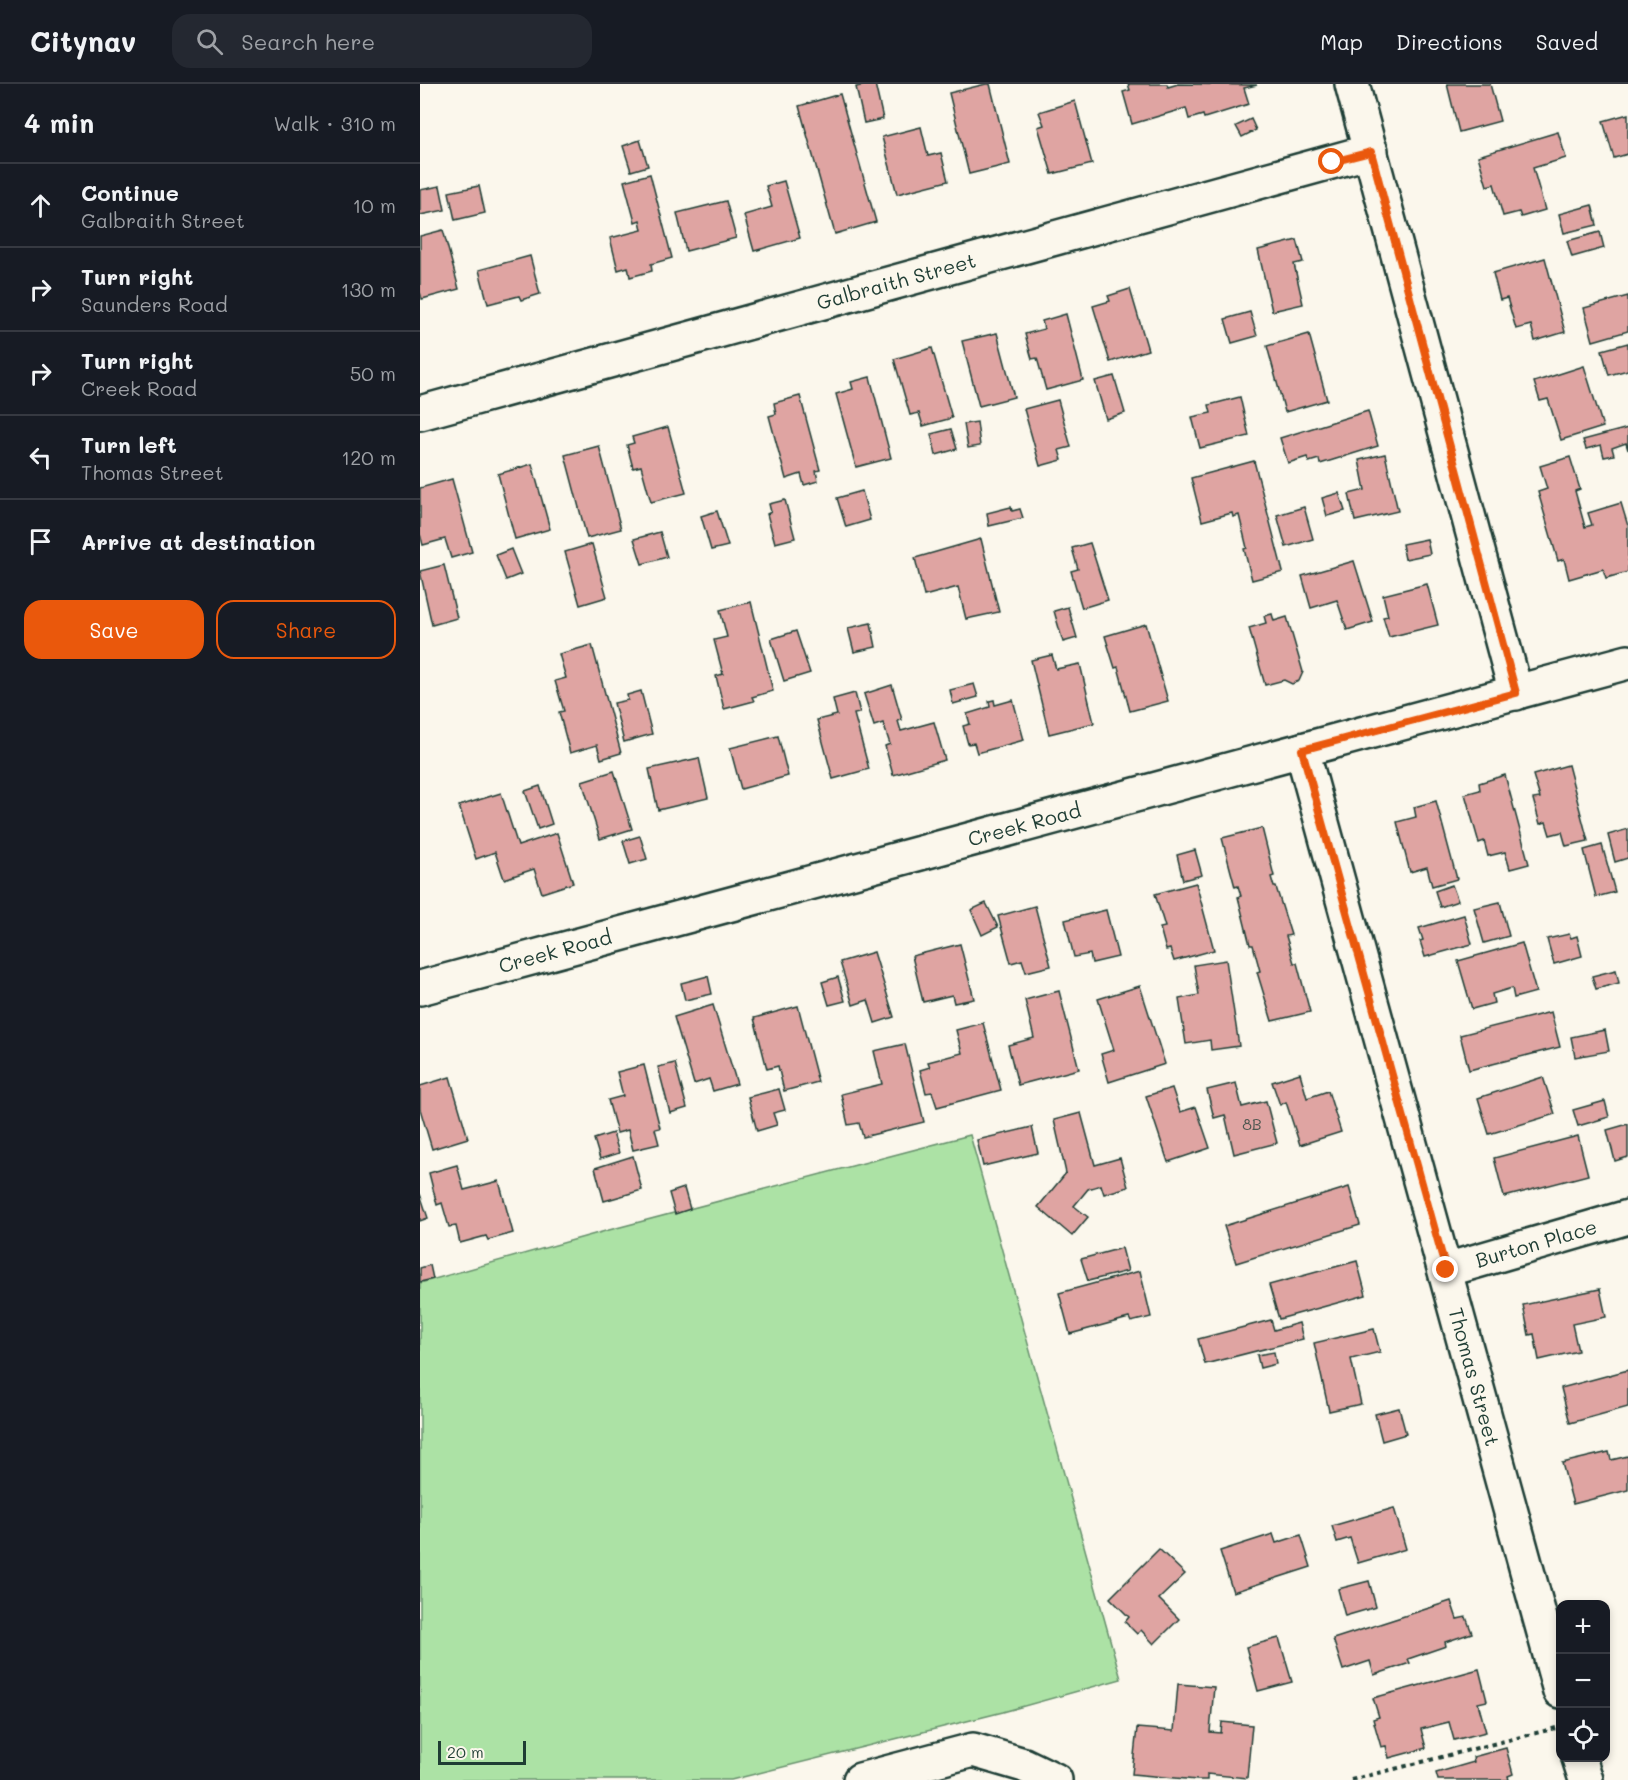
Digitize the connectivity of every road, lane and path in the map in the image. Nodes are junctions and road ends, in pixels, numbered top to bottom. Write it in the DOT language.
graph roads {
  1 [pos="1352,84"];
  2 [pos="1371,152"];
  3 [pos="420,413"];
  4 [pos="1628,662"];
  5 [pos="1516,693"];
  6 [pos="1302,750"];
  7 [pos="420,988"];
  8 [pos="1628,1216"];
  9 [pos="1446,1270"];
  10 [pos="1556,1677"];
  11 [pos="1556,1728"];
  12 [pos="1580,1762"];
  13 [pos="860,1780"];
  14 [pos="1055,1780"];
  15 [pos="1351,1780"];
  16 [pos="1586,1780"];
  1 -- 2 [label="street"];
  2 -- 3 [label="street, Galbraith Street"];
  2 -- 5 [label="street"];
  4 -- 5 [label="street, Creek Road"];
  5 -- 6 [label="street, Creek Road"];
  6 -- 7 [label="street, Creek Road"];
  6 -- 9 [label="street, Thomas Street"];
  8 -- 9 [label="street, Burton Place"];
  9 -- 10 [label="street, Thomas Street"];
  11 -- 15 [label="path"];
  12 -- 16 [label="street"];
  13 -- 14 [label="street"];
}
